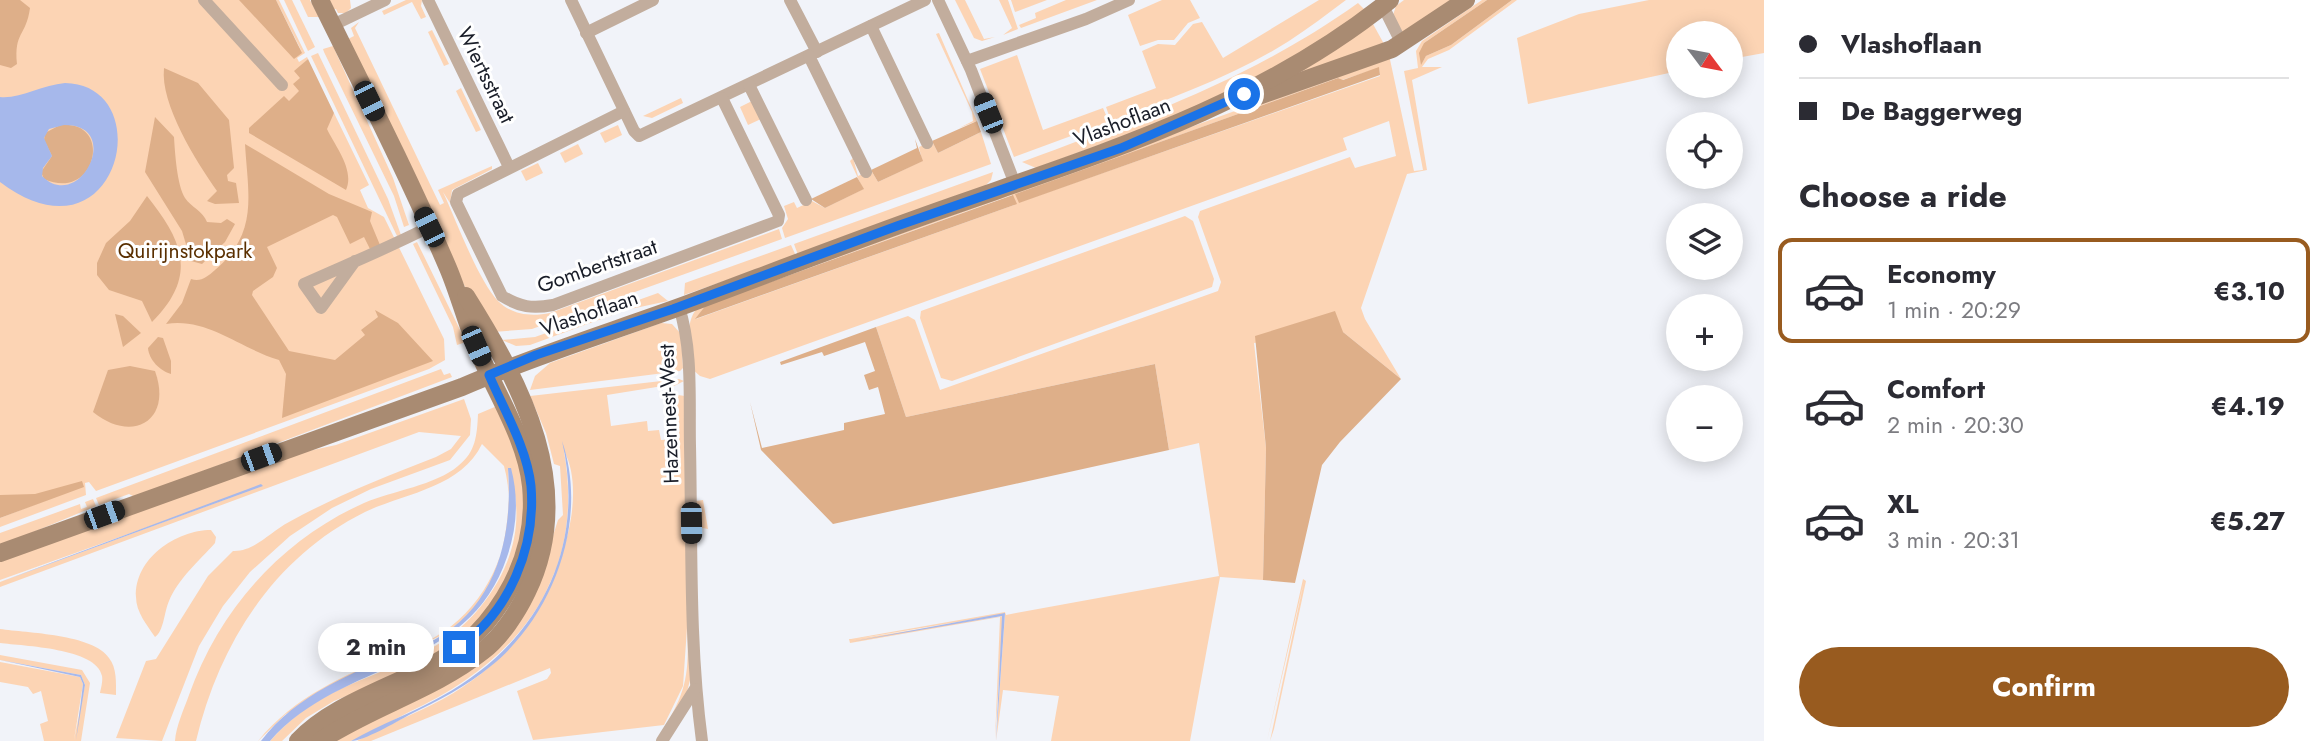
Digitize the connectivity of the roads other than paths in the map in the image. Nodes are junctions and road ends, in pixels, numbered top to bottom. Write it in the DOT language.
graph roads {
  1 [pos="204,0"];
  2 [pos="320,0"];
  3 [pos="385,0"];
  4 [pos="428,0"];
  5 [pos="571,0"];
  6 [pos="653,0"];
  7 [pos="790,0"];
  8 [pos="925,0"];
  9 [pos="938,0"];
  10 [pos="1129,0"];
  11 [pos="1466,0"];
  12 [pos="1386,3"];
  13 [pos="362,5"];
  14 [pos="332,26"];
  15 [pos="871,26"];
  16 [pos="586,33"];
  17 [pos="1402,44"];
  18 [pos="813,54"];
  19 [pos="967,61"];
  20 [pos="282,85"];
  21 [pos="749,85"];
  22 [pos="722,98"];
  23 [pos="624,111"];
  24 [pos="1193,118"];
  25 [pos="927,143"];
  26 [pos="509,167"];
  27 [pos="866,172"];
  28 [pos="1015,184"];
  29 [pos="806,200"];
  30 [pos="429,227"];
  31 [pos="355,261"];
  32 [pos="679,307"];
  33 [pos="497,372"];
  34 [pos="0,554"];
  35 [pos="695,689"];
  36 [pos="298,741"];
  37 [pos="320,741"];
  38 [pos="662,741"];
  39 [pos="702,741"];
  1 -- 20 [label="street"];
  2 -- 14 [label="street"];
  3 -- 13 [label="street"];
  4 -- 26 [label="street, Wiertsstraat"];
  5 -- 16 [label="street"];
  6 -- 16 [label="street"];
  7 -- 18 [label="street"];
  8 -- 15 [label="street"];
  9 -- 19 [label="street"];
  10 -- 19 [label="street"];
  11 -- 17 [label="street, Vlashoflaan"];
  12 -- 17 [label="street, Vlashoflaan"];
  12 -- 24 [label="street, Vlashoflaan"];
  13 -- 14 [label="street"];
  14 -- 30 [label="street"];
  15 -- 18 [label="street"];
  15 -- 25 [label="street"];
  16 -- 23 [label="street"];
  17 -- 24 [label="street, Vlashoflaan"];
  18 -- 21 [label="street"];
  18 -- 27 [label="street"];
  19 -- 28 [label="street"];
  21 -- 22 [label="street"];
  21 -- 29 [label="street"];
  22 -- 23 [label="street"];
  22 -- 26 [label="street, Gombertstraat"];
  23 -- 26 [label="street, Gombertstraat"];
  24 -- 28 [label="street, Vlashoflaan"];
  28 -- 32 [label="street, Vlashoflaan"];
  30 -- 31 [label="street"];
  30 -- 33 [label="street"];
  32 -- 33 [label="street, Vlashoflaan"];
  32 -- 35 [label="street, Hazennest-West"];
  33 -- 34 [label="street, Vlashoflaan"];
  33 -- 36 [label="street"];
  33 -- 37 [label="street"];
  35 -- 38 [label="street"];
  35 -- 39 [label="street, Hazennest-West"];
}
